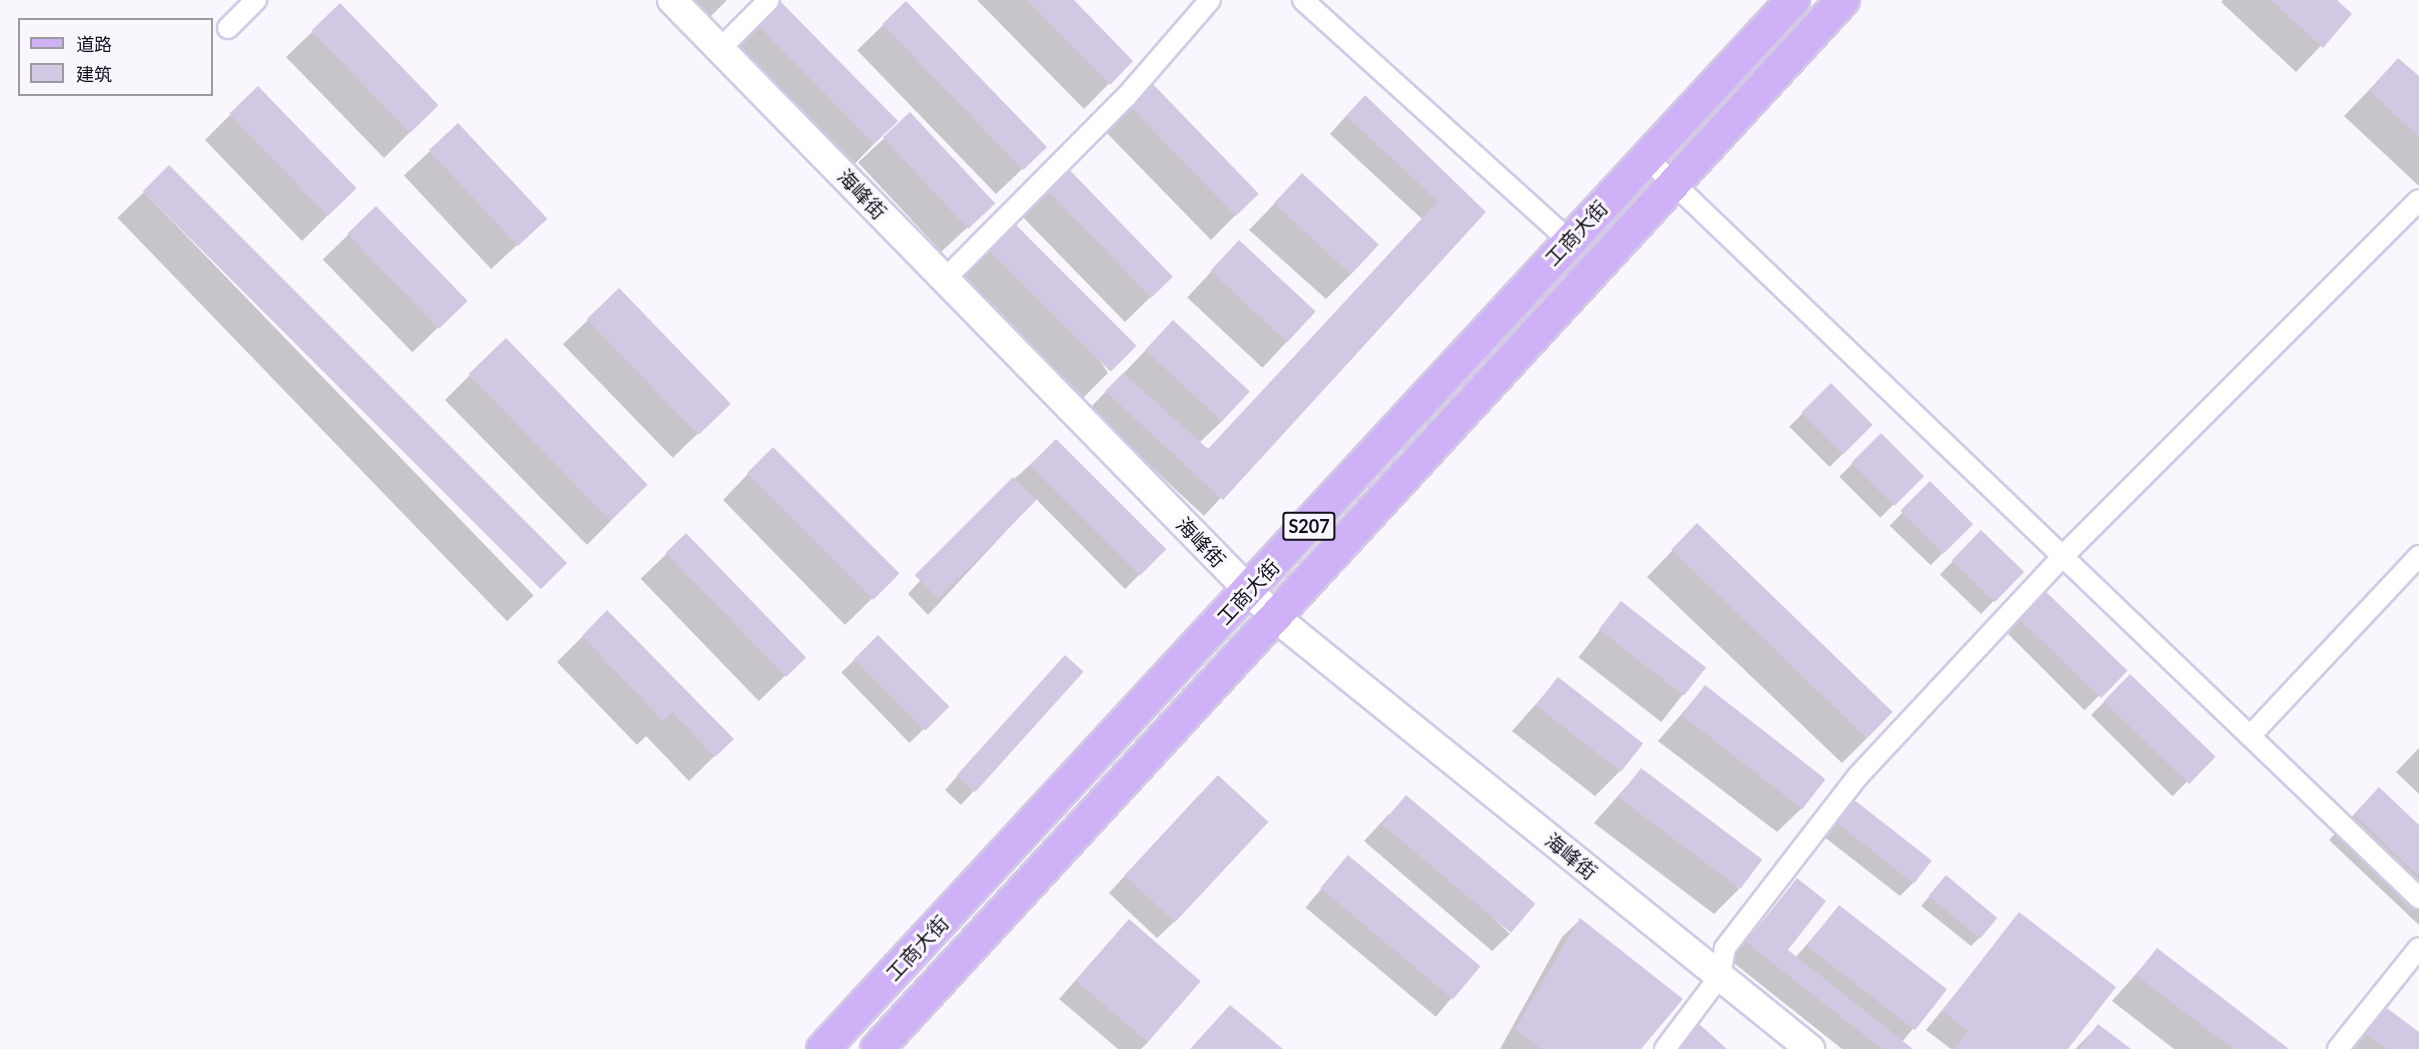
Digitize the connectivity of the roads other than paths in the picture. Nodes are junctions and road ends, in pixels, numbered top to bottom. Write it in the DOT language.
graph roads {
  1 [pos="256,0"];
  2 [pos="672,0"];
  3 [pos="769,0"];
  4 [pos="1210,0"];
  5 [pos="1303,0"];
  6 [pos="1793,0"];
  7 [pos="1843,0"];
  8 [pos="228,28"];
  9 [pos="720,49"];
  10 [pos="1646,158"];
  11 [pos="1675,183"];
  12 [pos="2419,200"];
  13 [pos="1569,240"];
  14 [pos="945,279"];
  15 [pos="2063,556"];
  16 [pos="2419,556"];
  17 [pos="1249,592"];
  18 [pos="1275,617"];
  19 [pos="2250,736"];
  20 [pos="2419,898"];
  21 [pos="2419,948"];
  22 [pos="1720,976"];
  23 [pos="823,1049"];
  24 [pos="877,1049"];
  25 [pos="1665,1049"];
  26 [pos="1810,1049"];
  27 [pos="2338,1049"];
  1 -- 8 [label="street"];
  2 -- 9 [label="street, 海峰街"];
  3 -- 9 [label="street"];
  4 -- 14 [label="street"];
  5 -- 13 [label="street"];
  6 -- 10 [label="main road, 工商大街 / S207"];
  7 -- 11 [label="main road, 工商大街 / S207"];
  9 -- 14 [label="street, 海峰街"];
  10 -- 11 [label="street"];
  10 -- 13 [label="main road, 工商大街 / S207"];
  11 -- 15 [label="street"];
  11 -- 18 [label="main road, 工商大街 / S207"];
  12 -- 15 [label="street"];
  13 -- 17 [label="main road, 工商大街 / S207"];
  14 -- 17 [label="street, 海峰街"];
  15 -- 19 [label="street"];
  15 -- 22 [label="street"];
  16 -- 19 [label="street"];
  17 -- 18 [label="street, 海峰街"];
  17 -- 23 [label="main road, 工商大街 / S207"];
  18 -- 22 [label="street, 海峰街"];
  18 -- 24 [label="main road, 工商大街 / S207"];
  19 -- 20 [label="street"];
  21 -- 27 [label="street"];
  22 -- 25 [label="street"];
  22 -- 26 [label="street, 海峰街"];
}
